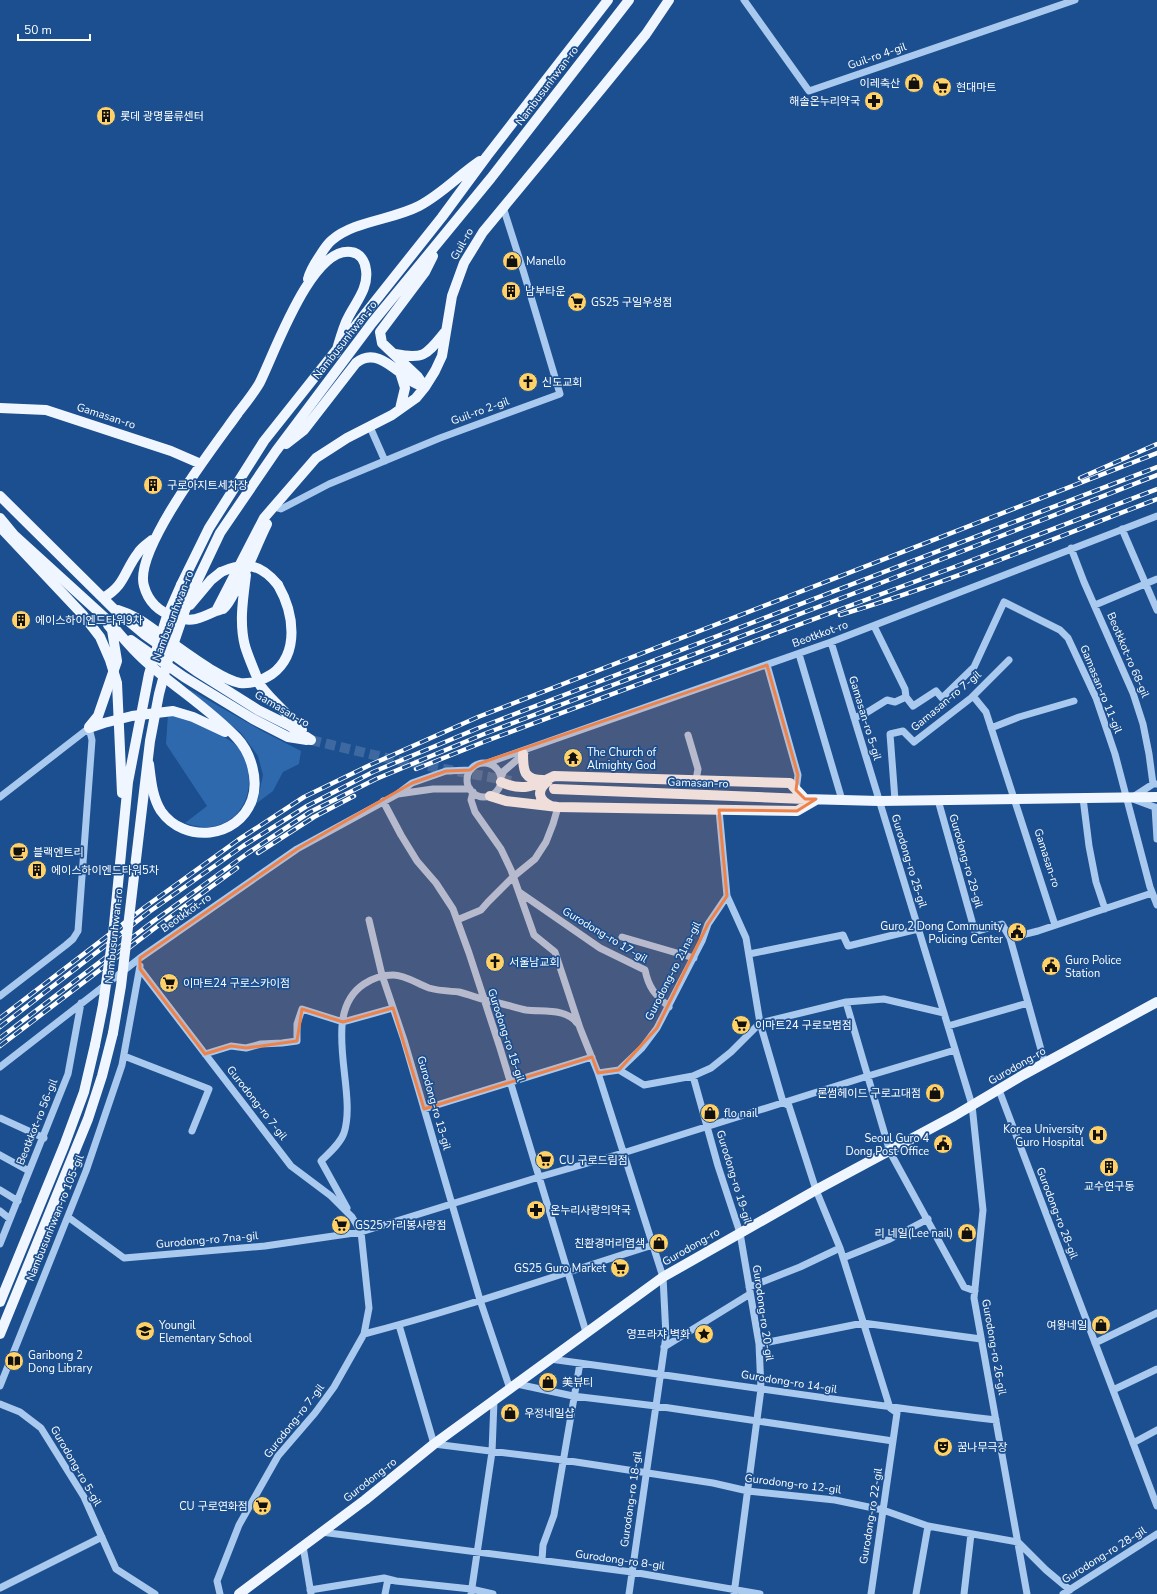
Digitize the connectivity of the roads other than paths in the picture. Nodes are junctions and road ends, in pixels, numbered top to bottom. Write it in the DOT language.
graph roads {
  1 [pos="608,0"];
  2 [pos="629,0"];
  3 [pos="669,0"];
  4 [pos="744,0"];
  5 [pos="1075,0"];
  6 [pos="1057,3"];
  7 [pos="487,156"];
  8 [pos="503,207"];
  9 [pos="439,244"];
  10 [pos="307,285"];
  11 [pos="446,330"];
  12 [pos="336,353"];
  13 [pos="395,354"];
  14 [pos="400,372"];
  15 [pos="425,388"];
  16 [pos="0,408"];
  17 [pos="400,409"];
  18 [pos="370,426"];
  19 [pos="276,451"];
  20 [pos="385,461"];
  21 [pos="201,464"];
  22 [pos="0,496"];
  23 [pos="274,508"];
  24 [pos="1157,516"];
  25 [pos="0,518"];
  26 [pos="0,527"];
  27 [pos="1122,529"];
  28 [pos="156,535"];
  29 [pos="1071,548"];
  30 [pos="246,572"];
  31 [pos="1157,579"];
  32 [pos="1146,584"];
  33 [pos="195,594"];
  34 [pos="102,598"];
  35 [pos="1095,605"];
  36 [pos="114,609"];
  37 [pos="1157,610"];
  38 [pos="216,611"];
  39 [pos="101,615"];
  40 [pos="109,622"];
  41 [pos="874,626"];
  42 [pos="831,642"];
  43 [pos="799,654"];
  44 [pos="1009,660"];
  45 [pos="767,666"];
  46 [pos="256,675"];
  47 [pos="260,685"];
  48 [pos="973,696"];
  49 [pos="906,697"];
  50 [pos="1074,701"];
  51 [pos="854,718"];
  52 [pos="89,728"];
  53 [pos="992,728"];
  54 [pos="688,735"];
  55 [pos="237,738"];
  56 [pos="311,740"];
  57 [pos="532,748"];
  58 [pos="523,754"];
  59 [pos="148,756"];
  60 [pos="487,763"];
  61 [pos="470,770"];
  62 [pos="551,778"];
  63 [pos="501,780"];
  64 [pos="696,780"];
  65 [pos="1155,784"];
  66 [pos="554,789"];
  67 [pos="796,790"];
  68 [pos="471,791"];
  69 [pos="396,795"];
  70 [pos="490,796"];
  71 [pos="0,797"];
  72 [pos="1157,797"];
  73 [pos="1083,798"];
  74 [pos="1129,798"];
  75 [pos="804,799"];
  76 [pos="1015,799"];
  77 [pos="816,800"];
  78 [pos="842,800"];
  79 [pos="895,800"];
  80 [pos="938,800"];
  81 [pos="383,801"];
  82 [pos="879,801"];
  83 [pos="556,807"];
  84 [pos="1156,808"];
  85 [pos="719,810"];
  86 [pos="124,816"];
  87 [pos="1157,839"];
  88 [pos="513,877"];
  89 [pos="518,892"];
  90 [pos="1152,893"];
  91 [pos="727,896"];
  92 [pos="1157,905"];
  93 [pos="1105,909"];
  94 [pos="369,920"];
  95 [pos="457,920"];
  96 [pos="1056,925"];
  97 [pos="918,929"];
  98 [pos="622,937"];
  99 [pos="1010,938"];
  100 [pos="749,954"];
  101 [pos="140,958"];
  102 [pos="694,958"];
  103 [pos="140,969"];
  104 [pos="382,975"];
  105 [pos="0,996"];
  106 [pos="484,1000"];
  107 [pos="846,1002"];
  108 [pos="1157,1002"];
  109 [pos="1028,1003"];
  110 [pos="81,1004"];
  111 [pos="669,1007"];
  112 [pos="393,1008"];
  113 [pos="944,1013"];
  114 [pos="343,1022"];
  115 [pos="760,1023"];
  116 [pos="948,1026"];
  117 [pos="580,1028"];
  118 [pos="955,1050"];
  119 [pos="205,1054"];
  120 [pos="124,1056"];
  121 [pos="592,1057"];
  122 [pos="1044,1064"];
  123 [pos="0,1067"];
  124 [pos="620,1070"];
  125 [pos="598,1073"];
  126 [pos="693,1076"];
  127 [pos="868,1076"];
  128 [pos="510,1082"];
  129 [pos="999,1090"];
  130 [pos="783,1102"];
  131 [pos="972,1105"];
  132 [pos="424,1109"];
  133 [pos="0,1118"];
  134 [pos="708,1126"];
  135 [pos="192,1132"];
  136 [pos="44,1138"];
  137 [pos="890,1152"];
  138 [pos="623,1153"];
  139 [pos="0,1155"];
  140 [pos="29,1172"];
  141 [pos="539,1177"];
  142 [pos="0,1190"];
  143 [pos="816,1190"];
  144 [pos="18,1201"];
  145 [pos="452,1204"];
  146 [pos="0,1211"];
  147 [pos="68,1217"];
  148 [pos="352,1217"];
  149 [pos="10,1219"];
  150 [pos="928,1219"];
  151 [pos="361,1232"];
  152 [pos="740,1233"];
  153 [pos="0,1244"];
  154 [pos="653,1244"];
  155 [pos="840,1248"];
  156 [pos="844,1258"];
  157 [pos="568,1272"];
  158 [pos="663,1277"];
  159 [pos="750,1290"];
  160 [pos="975,1291"];
  161 [pos="480,1300"];
  162 [pos="0,1302"];
  163 [pos="1157,1313"];
  164 [pos="864,1323"];
  165 [pos="399,1325"];
  166 [pos="586,1332"];
  167 [pos="0,1334"];
  168 [pos="364,1334"];
  169 [pos="981,1339"];
  170 [pos="1095,1343"];
  171 [pos="759,1344"];
  172 [pos="664,1347"];
  173 [pos="550,1359"];
  174 [pos="580,1363"];
  175 [pos="1157,1369"];
  176 [pos="660,1373"];
  177 [pos="0,1386"];
  178 [pos="513,1386"];
  179 [pos="761,1389"];
  180 [pos="1113,1390"];
  181 [pos="574,1396"];
  182 [pos="494,1401"];
  183 [pos="0,1404"];
  184 [pos="656,1406"];
  185 [pos="890,1408"];
  186 [pos="758,1420"];
  187 [pos="996,1420"];
  188 [pos="1157,1430"];
  189 [pos="893,1441"];
  190 [pos="1133,1443"];
  191 [pos="434,1444"];
  192 [pos="492,1452"];
  193 [pos="563,1460"];
  194 [pos="646,1473"];
  195 [pos="1154,1490"];
  196 [pos="748,1491"];
  197 [pos="1157,1506"];
  198 [pos="882,1510"];
  199 [pos="928,1526"];
  200 [pos="321,1532"];
  201 [pos="971,1534"];
  202 [pos="1157,1534"];
  203 [pos="102,1537"];
  204 [pos="1018,1542"];
  205 [pos="303,1546"];
  206 [pos="477,1553"];
  207 [pos="542,1560"];
  208 [pos="632,1572"];
  209 [pos="388,1579"];
  210 [pos="0,1588"];
  211 [pos="1070,1590"];
  212 [pos="310,1592"];
  213 [pos="471,1592"];
  214 [pos="734,1592"];
  215 [pos="155,1594"];
  216 [pos="220,1594"];
  217 [pos="238,1594"];
  218 [pos="385,1594"];
  219 [pos="493,1594"];
  220 [pos="629,1594"];
  221 [pos="760,1594"];
  222 [pos="871,1594"];
  223 [pos="916,1594"];
  224 [pos="964,1594"];
  225 [pos="1027,1594"];
  226 [pos="1063,1594"];
  1 -- 7 [label="main road, Nambusunhwan-ro"];
  2 -- 9 [label="main road, Nambusunhwan-ro"];
  3 -- 8 [label="main road, Guil-ro"];
  4 -- 6 [label="street, Guil-ro 4-gil"];
  5 -- 6 [label="street"];
  7 -- 10 [label="main road"];
  7 -- 12 [label="main road, Nambusunhwan-ro"];
  8 -- 11 [label="main road, Guil-ro"];
  8 -- 20 [label="street, Guil-ro 2-gil"];
  9 -- 13 [label="main road"];
  9 -- 19 [label="main road, Nambusunhwan-ro"];
  10 -- 12 [label="main road"];
  10 -- 21 [label="main road"];
  11 -- 13 [label="main road"];
  11 -- 15 [label="main road, Guil-ro"];
  12 -- 86 [label="main road, Nambusunhwan-ro, bridge"];
  13 -- 15 [label="main road"];
  14 -- 15 [label="main road"];
  14 -- 17 [label="main road"];
  14 -- 19 [label="main road"];
  15 -- 17 [label="main road, Guil-ro"];
  16 -- 21 [label="main road, Gamasan-ro"];
  17 -- 18 [label="main road, Guil-ro"];
  18 -- 20 [label="street"];
  18 -- 23 [label="main road, Guil-ro"];
  19 -- 33 [label="main road, Nambusunhwan-ro"];
  20 -- 23 [label="street, Guil-ro 2-gil"];
  21 -- 28 [label="main road"];
  22 -- 34 [label="main road, Gamasan-ro"];
  23 -- 30 [label="main road"];
  23 -- 38 [label="main road"];
  24 -- 27 [label="street, Beotkkot-ro"];
  25 -- 39 [label="main road, Gamasan-ro"];
  26 -- 86 [label="main road, bridge"];
  27 -- 29 [label="street, Beotkkot-ro"];
  27 -- 32 [label="street"];
  28 -- 34 [label="main road"];
  28 -- 38 [label="main road"];
  29 -- 35 [label="street, Beotkkot-ro 68-gil"];
  29 -- 41 [label="street, Beotkkot-ro"];
  30 -- 38 [label="main road"];
  30 -- 46 [label="main road"];
  31 -- 32 [label="street, Beotkkot-ro 68-gil"];
  32 -- 35 [label="street, Beotkkot-ro 68-gil"];
  32 -- 37 [label="street"];
  33 -- 36 [label="main road, bridge"];
  33 -- 59 [label="main road, Nambusunhwan-ro, bridge"];
  34 -- 36 [label="main road, Gamasan-ro"];
  35 -- 65 [label="street, Beotkkot-ro 68-gil"];
  36 -- 56 [label="main road, Gamasan-ro"];
  39 -- 40 [label="main road, Gamasan-ro"];
  39 -- 52 [label="main road"];
  40 -- 55 [label="main road"];
  40 -- 56 [label="main road, Gamasan-ro"];
  41 -- 42 [label="street, Beotkkot-ro"];
  41 -- 49 [label="street"];
  42 -- 43 [label="street, Beotkkot-ro"];
  42 -- 51 [label="street, Gamasan-ro 5-gil"];
  43 -- 45 [label="street, Beotkkot-ro"];
  43 -- 78 [label="street"];
  44 -- 48 [label="street, Gamasan-ro 7-gil"];
  45 -- 57 [label="street, Beotkkot-ro"];
  45 -- 67 [label="street"];
  47 -- 56 [label="main road"];
  48 -- 53 [label="street"];
  48 -- 79 [label="street, Gamasan-ro 7-gil"];
  49 -- 51 [label="street"];
  49 -- 74 [label="street, Gamasan-ro 11-gil"];
  50 -- 53 [label="street"];
  51 -- 82 [label="street, Gamasan-ro 5-gil"];
  52 -- 55 [label="main road"];
  52 -- 71 [label="street"];
  52 -- 105 [label="street"];
  53 -- 76 [label="street"];
  54 -- 64 [label="street, Gamasan-ro"];
  55 -- 59 [label="main road, bridge"];
  57 -- 58 [label="street"];
  57 -- 60 [label="street, Beotkkot-ro"];
  58 -- 62 [label="main road"];
  58 -- 63 [label="street"];
  59 -- 167 [label="main road, Nambusunhwan-ro, bridge"];
  60 -- 61 [label="street"];
  60 -- 63 [label="street"];
  61 -- 68 [label="street"];
  61 -- 69 [label="street, Beotkkot-ro"];
  62 -- 63 [label="main road"];
  62 -- 64 [label="main road"];
  62 -- 83 [label="main road"];
  63 -- 70 [label="street"];
  64 -- 67 [label="main road"];
  65 -- 74 [label="street"];
  66 -- 75 [label="main road, Gamasan-ro"];
  67 -- 75 [label="main road"];
  68 -- 69 [label="street, Beotkkot-ro"];
  68 -- 70 [label="street"];
  68 -- 88 [label="street"];
  69 -- 81 [label="street, Beotkkot-ro"];
  70 -- 83 [label="main road"];
  72 -- 74 [label="main road, Gamasan-ro"];
  73 -- 74 [label="main road, Gamasan-ro"];
  73 -- 76 [label="main road, Gamasan-ro"];
  73 -- 93 [label="street"];
  74 -- 84 [label="street"];
  74 -- 90 [label="street, Gamasan-ro 11-gil"];
  75 -- 77 [label="main road, Gamasan-ro"];
  76 -- 80 [label="main road, Gamasan-ro"];
  76 -- 96 [label="street, Gamasan-ro"];
  77 -- 78 [label="main road, Gamasan-ro"];
  77 -- 85 [label="main road"];
  78 -- 82 [label="main road, Gamasan-ro"];
  79 -- 80 [label="main road, Gamasan-ro"];
  79 -- 82 [label="main road, Gamasan-ro"];
  80 -- 99 [label="street, Gurodong-ro 29-gil"];
  81 -- 95 [label="street, Gurodong-ro 15-gil"];
  81 -- 101 [label="street, Beotkkot-ro"];
  82 -- 97 [label="street, Gurodong-ro 25-gil"];
  83 -- 85 [label="main road"];
  83 -- 88 [label="street"];
  84 -- 87 [label="street"];
  85 -- 91 [label="street, Gurodong-ro 22-gil"];
  86 -- 162 [label="main road, Nambusunhwan-ro, bridge"];
  88 -- 89 [label="street"];
  88 -- 95 [label="street"];
  89 -- 111 [label="street, Gurodong-ro 17-gil"];
  89 -- 117 [label="street"];
  90 -- 92 [label="street, Gamasan-ro 11-gil"];
  90 -- 93 [label="street"];
  91 -- 100 [label="street, Gurodong-ro 22-gil"];
  91 -- 102 [label="street, Gurodong-ro 21na-gil"];
  93 -- 96 [label="street"];
  94 -- 104 [label="street, Gurodong-ro 13-gil"];
  95 -- 106 [label="street, Gurodong-ro 15-gil"];
  96 -- 99 [label="street"];
  97 -- 100 [label="street"];
  97 -- 113 [label="street, Gurodong-ro 25-gil"];
  98 -- 102 [label="street"];
  99 -- 109 [label="street, Gurodong-ro 29-gil"];
  100 -- 115 [label="street, Gurodong-ro 22-gil"];
  101 -- 103 [label="street, Nambusunhwan-ro 105-gil"];
  101 -- 110 [label="street, Beotkkot-ro"];
  102 -- 111 [label="street, Gurodong-ro 21na-gil"];
  103 -- 119 [label="street, Gurodong-ro 7-gil"];
  103 -- 120 [label="street, Nambusunhwan-ro 105-gil"];
  104 -- 106 [label="street"];
  104 -- 112 [label="street, Gurodong-ro 13-gil"];
  104 -- 114 [label="street"];
  106 -- 117 [label="street"];
  106 -- 128 [label="street, Gurodong-ro 15-gil"];
  107 -- 113 [label="street"];
  107 -- 115 [label="street"];
  107 -- 127 [label="street"];
  108 -- 122 [label="main road, Gurodong-ro"];
  109 -- 116 [label="street"];
  109 -- 122 [label="street, Gurodong-ro 29-gil"];
  110 -- 123 [label="street, Beotkkot-ro"];
  110 -- 136 [label="street, Beotkkot-ro 56-gil"];
  111 -- 124 [label="street, Gurodong-ro 21na-gil"];
  112 -- 114 [label="street"];
  112 -- 132 [label="street, Gurodong-ro 13-gil"];
  113 -- 116 [label="street, Gurodong-ro 25-gil"];
  114 -- 119 [label="street"];
  114 -- 148 [label="street"];
  115 -- 126 [label="street"];
  115 -- 130 [label="street, Gurodong-ro 22-gil"];
  116 -- 118 [label="street, Gurodong-ro 25-gil"];
  117 -- 121 [label="street"];
  118 -- 127 [label="street"];
  118 -- 131 [label="street, Gurodong-ro 25-gil"];
  119 -- 148 [label="street, Gurodong-ro 7-gil"];
  120 -- 135 [label="street"];
  120 -- 147 [label="street, Nambusunhwan-ro 105-gil"];
  121 -- 125 [label="street"];
  121 -- 128 [label="street"];
  122 -- 129 [label="main road, Gurodong-ro"];
  124 -- 125 [label="street"];
  124 -- 126 [label="street"];
  125 -- 138 [label="street"];
  126 -- 134 [label="street, Gurodong-ro 19-gil"];
  127 -- 130 [label="street"];
  127 -- 137 [label="street"];
  128 -- 132 [label="street"];
  128 -- 141 [label="street, Gurodong-ro 15-gil"];
  129 -- 131 [label="main road, Gurodong-ro"];
  129 -- 170 [label="street, Gurodong-ro 28-gil"];
  130 -- 134 [label="street"];
  130 -- 143 [label="street, Gurodong-ro 22-gil"];
  131 -- 137 [label="main road, Gurodong-ro"];
  131 -- 160 [label="street, Gurodong-ro 26-gil"];
  132 -- 145 [label="street, Gurodong-ro 13-gil"];
  133 -- 136 [label="street"];
  134 -- 138 [label="street, Gurodong-ro 19-gil"];
  134 -- 152 [label="street, Gurodong-ro 19-gil"];
  136 -- 140 [label="street, Beotkkot-ro 56-gil"];
  137 -- 143 [label="main road, Gurodong-ro"];
  137 -- 150 [label="street"];
  138 -- 141 [label="street"];
  138 -- 154 [label="street"];
  139 -- 140 [label="street"];
  140 -- 144 [label="street, Beotkkot-ro 56-gil"];
  141 -- 145 [label="street"];
  141 -- 157 [label="street, Gurodong-ro 15-gil"];
  142 -- 144 [label="street"];
  143 -- 152 [label="main road, Gurodong-ro"];
  143 -- 155 [label="street, Gurodong-ro 22-gil"];
  144 -- 149 [label="street, Beotkkot-ro 56-gil"];
  145 -- 151 [label="street"];
  145 -- 161 [label="street, Gurodong-ro 13-gil"];
  146 -- 149 [label="street"];
  147 -- 151 [label="street, Gurodong-ro 7na-gil"];
  147 -- 177 [label="street, Nambusunhwan-ro 105-gil"];
  148 -- 151 [label="street, Gurodong-ro 7-gil"];
  149 -- 153 [label="street, Beotkkot-ro 56-gil"];
  150 -- 156 [label="street"];
  150 -- 160 [label="street"];
  151 -- 168 [label="street, Gurodong-ro 7-gil"];
  152 -- 158 [label="main road, Gurodong-ro"];
  152 -- 159 [label="street, Gurodong-ro 20-gil"];
  154 -- 157 [label="street"];
  154 -- 158 [label="street"];
  155 -- 156 [label="street, Gurodong-ro 22-gil"];
  155 -- 159 [label="street"];
  156 -- 164 [label="street, Gurodong-ro 22-gil"];
  157 -- 161 [label="street"];
  157 -- 166 [label="street, Gurodong-ro 15-gil"];
  158 -- 166 [label="main road, Gurodong-ro"];
  158 -- 172 [label="street, Gurodong-ro 18-gil"];
  159 -- 171 [label="street, Gurodong-ro 20-gil"];
  159 -- 172 [label="street"];
  160 -- 169 [label="street, Gurodong-ro 26-gil"];
  161 -- 165 [label="street"];
  161 -- 178 [label="street, Gurodong-ro 13-gil"];
  163 -- 170 [label="street"];
  164 -- 169 [label="street"];
  164 -- 171 [label="street"];
  164 -- 185 [label="street, Gurodong-ro 22-gil"];
  165 -- 168 [label="street"];
  165 -- 191 [label="street"];
  166 -- 173 [label="main road, Gurodong-ro"];
  168 -- 216 [label="street, Gurodong-ro 7-gil"];
  169 -- 187 [label="street, Gurodong-ro 26-gil"];
  170 -- 180 [label="street, Gurodong-ro 28-gil"];
  171 -- 179 [label="street, Gurodong-ro 20-gil"];
  172 -- 176 [label="street, Gurodong-ro 18-gil"];
  173 -- 174 [label="street, Gurodong-ro 14-gil"];
  173 -- 178 [label="main road, Gurodong-ro"];
  174 -- 176 [label="street, Gurodong-ro 14-gil"];
  174 -- 181 [label="street"];
  175 -- 180 [label="street"];
  176 -- 179 [label="street, Gurodong-ro 14-gil"];
  176 -- 184 [label="street, Gurodong-ro 18-gil"];
  178 -- 181 [label="street"];
  178 -- 182 [label="main road, Gurodong-ro"];
  179 -- 185 [label="street, Gurodong-ro 14-gil"];
  179 -- 186 [label="street, Gurodong-ro 20-gil"];
  180 -- 190 [label="street, Gurodong-ro 28-gil"];
  181 -- 184 [label="street"];
  181 -- 193 [label="street"];
  182 -- 191 [label="main road, Gurodong-ro"];
  182 -- 192 [label="street"];
  183 -- 203 [label="street, Gurodong-ro 5-gil"];
  184 -- 186 [label="street"];
  184 -- 194 [label="street, Gurodong-ro 18-gil"];
  185 -- 187 [label="street, Gurodong-ro 14-gil"];
  185 -- 189 [label="street, Gurodong-ro 22-gil"];
  186 -- 189 [label="street"];
  186 -- 196 [label="street, Gurodong-ro 20-gil"];
  187 -- 204 [label="street, Gurodong-ro 26-gil"];
  188 -- 190 [label="street"];
  189 -- 198 [label="street, Gurodong-ro 22-gil"];
  190 -- 195 [label="street, Gurodong-ro 28-gil"];
  191 -- 192 [label="street, Gurodong-ro 12-gil"];
  191 -- 200 [label="main road, Gurodong-ro"];
  192 -- 193 [label="street, Gurodong-ro 12-gil"];
  192 -- 206 [label="street"];
  193 -- 194 [label="street, Gurodong-ro 12-gil"];
  193 -- 207 [label="street"];
  194 -- 196 [label="street, Gurodong-ro 12-gil"];
  194 -- 208 [label="street, Gurodong-ro 18-gil"];
  195 -- 197 [label="street, Gurodong-ro 28-gil"];
  196 -- 198 [label="street, Gurodong-ro 12-gil"];
  196 -- 214 [label="street, Gurodong-ro 20-gil"];
  198 -- 199 [label="street, Gurodong-ro 12-gil"];
  198 -- 222 [label="street, Gurodong-ro 22-gil"];
  199 -- 201 [label="street, Gurodong-ro 12-gil"];
  199 -- 223 [label="street"];
  200 -- 205 [label="main road, Gurodong-ro"];
  200 -- 206 [label="street, Gurodong-ro 8-gil"];
  201 -- 204 [label="street, Gurodong-ro 12-gil"];
  201 -- 224 [label="street"];
  202 -- 211 [label="street, Gurodong-ro 28-gil"];
  203 -- 210 [label="street"];
  203 -- 215 [label="street, Gurodong-ro 5-gil"];
  204 -- 211 [label="street"];
  204 -- 225 [label="street, Gurodong-ro 26-gil"];
  205 -- 212 [label="street"];
  205 -- 217 [label="main road, Gurodong-ro"];
  206 -- 207 [label="street, Gurodong-ro 8-gil"];
  206 -- 213 [label="street"];
  207 -- 208 [label="street, Gurodong-ro 8-gil"];
  208 -- 214 [label="street, Gurodong-ro 8-gil"];
  208 -- 220 [label="street, Gurodong-ro 18-gil"];
  209 -- 212 [label="street"];
  209 -- 213 [label="street"];
  209 -- 218 [label="street"];
  211 -- 226 [label="street, Gurodong-ro 28-gil"];
  213 -- 219 [label="street"];
  214 -- 221 [label="street, Gurodong-ro 8-gil"];
}
